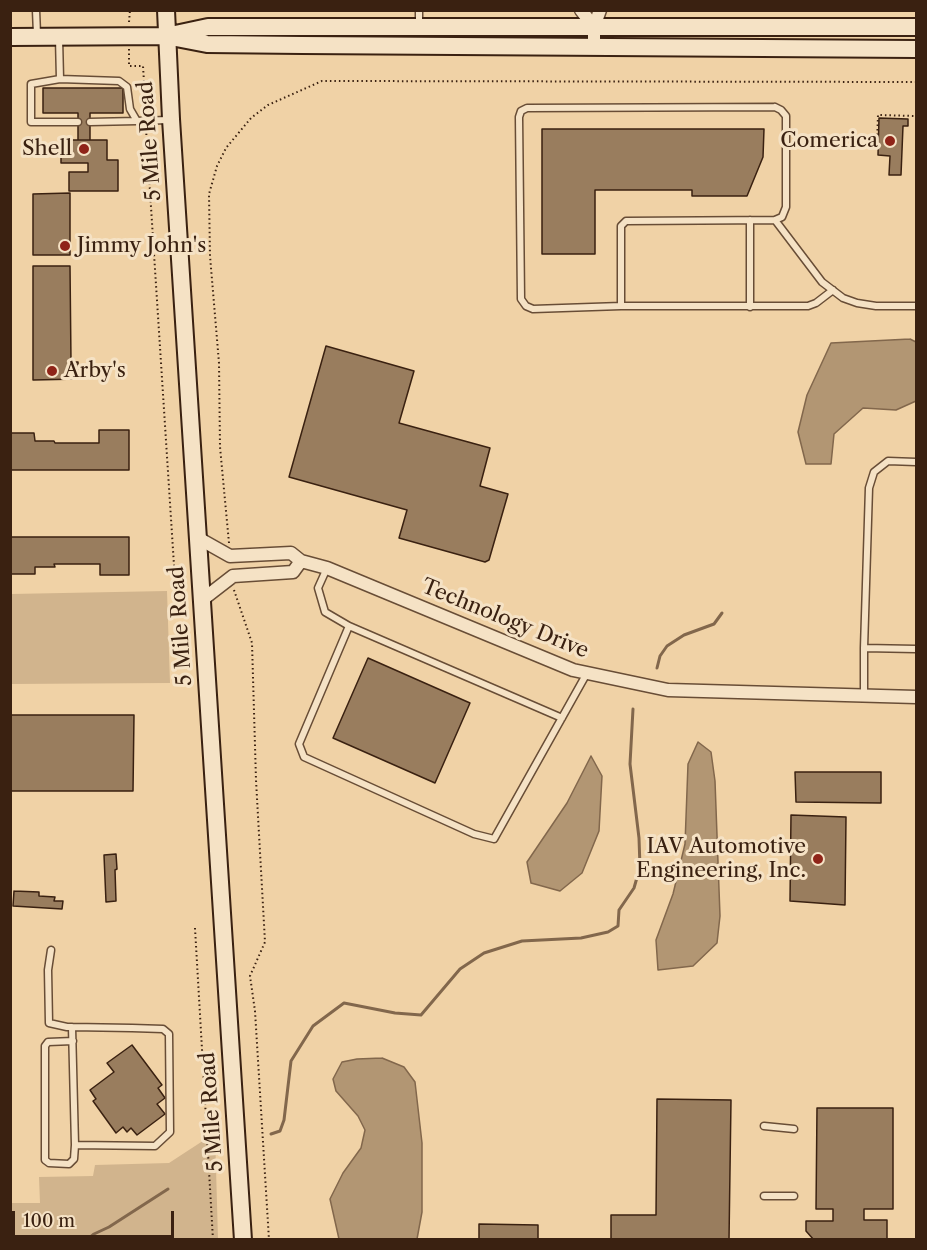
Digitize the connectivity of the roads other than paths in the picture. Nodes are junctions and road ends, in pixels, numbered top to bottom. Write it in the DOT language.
graph roads {
  1 [pos="36,10"];
  2 [pos="166,10"];
  3 [pos="581,10"];
  4 [pos="600,10"];
  5 [pos="419,19"];
  6 [pos="594,27"];
  7 [pos="916,27"];
  8 [pos="166,36"];
  9 [pos="59,37"];
  10 [pos="10,38"];
  11 [pos="37,38"];
  12 [pos="594,47"];
  13 [pos="916,49"];
  14 [pos="60,79"];
  15 [pos="171,119"];
  16 [pos="137,121"];
  17 [pos="78,122"];
  18 [pos="90,122"];
  19 [pos="750,220"];
  20 [pos="776,220"];
  21 [pos="833,290"];
  22 [pos="621,306"];
  23 [pos="916,306"];
  24 [pos="750,307"];
  25 [pos="916,462"];
  26 [pos="198,538"];
  27 [pos="301,561"];
  28 [pos="327,567"];
  29 [pos="202,600"];
  30 [pos="349,627"];
  31 [pos="864,648"];
  32 [pos="916,649"];
  33 [pos="587,673"];
  34 [pos="864,695"];
  35 [pos="916,697"];
  36 [pos="562,718"];
  37 [pos="51,950"];
  38 [pos="72,1027"];
  39 [pos="73,1041"];
  40 [pos="764,1126"];
  41 [pos="795,1129"];
  42 [pos="75,1145"];
  43 [pos="764,1196"];
  44 [pos="794,1196"];
  45 [pos="243,1239"];
  1 -- 11 [label="lane"];
  2 -- 8 [label="main road, 5 Mile Road"];
  3 -- 6 [label="street"];
  4 -- 6 [label="street"];
  5 -- 6 [label="main road"];
  5 -- 8 [label="main road"];
  6 -- 7 [label="main road"];
  6 -- 12 [label="street"];
  8 -- 9 [label="main road"];
  8 -- 12 [label="main road"];
  8 -- 15 [label="main road, 5 Mile Road"];
  9 -- 11 [label="main road"];
  9 -- 14 [label="lane"];
  10 -- 11 [label="main road"];
  12 -- 13 [label="main road"];
  14 -- 16 [label="lane"];
  14 -- 17 [label="lane"];
  15 -- 16 [label="lane"];
  15 -- 26 [label="main road, 5 Mile Road"];
  16 -- 18 [label="lane"];
  19 -- 20 [label="lane"];
  19 -- 22 [label="lane"];
  19 -- 24 [label="lane"];
  20 -- 21 [label="lane"];
  20 -- 22 [label="lane"];
  21 -- 23 [label="lane"];
  21 -- 24 [label="lane"];
  22 -- 24 [label="lane"];
  25 -- 31 [label="lane"];
  26 -- 27 [label="street, Technology Drive"];
  26 -- 29 [label="main road, 5 Mile Road"];
  27 -- 28 [label="street, Technology Drive"];
  27 -- 29 [label="street"];
  28 -- 30 [label="lane"];
  28 -- 33 [label="street, Technology Drive"];
  29 -- 45 [label="main road, 5 Mile Road"];
  30 -- 36 [label="lane"];
  30 -- 36 [label="lane"];
  31 -- 32 [label="lane"];
  31 -- 34 [label="lane"];
  33 -- 34 [label="street, Technology Drive"];
  33 -- 36 [label="lane"];
  34 -- 35 [label="street, Technology Drive"];
  37 -- 38 [label="lane"];
  38 -- 39 [label="lane"];
  38 -- 42 [label="lane"];
  39 -- 42 [label="lane"];
  39 -- 42 [label="lane"];
  40 -- 41 [label="lane"];
  43 -- 44 [label="lane"];
}
